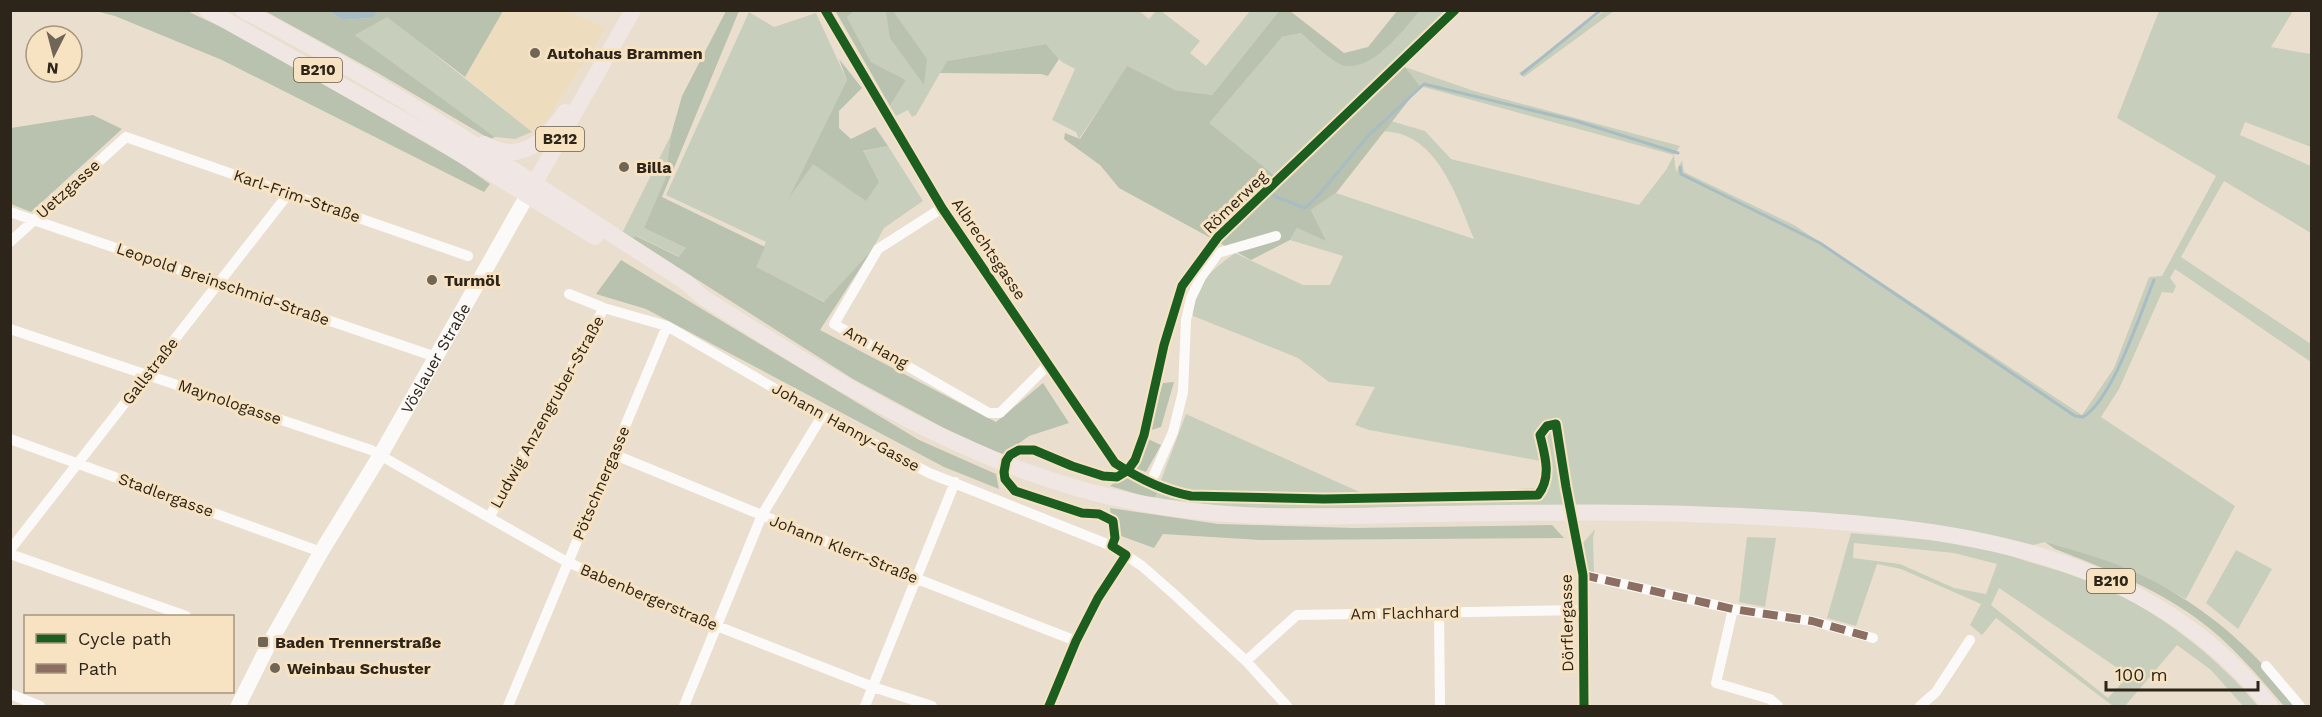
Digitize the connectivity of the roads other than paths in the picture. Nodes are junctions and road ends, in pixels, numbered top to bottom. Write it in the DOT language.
graph roads {
  1 [pos="207,10"];
  2 [pos="243,10"];
  3 [pos="633,10"];
  4 [pos="825,10"];
  5 [pos="586,94"];
  6 [pos="424,113"];
  7 [pos="126,137"];
  8 [pos="531,191"];
  9 [pos="290,193"];
  10 [pos="942,208"];
  11 [pos="10,212"];
  12 [pos="33,220"];
  13 [pos="1276,236"];
  14 [pos="10,242"];
  15 [pos="468,256"];
  16 [pos="218,283"];
  17 [pos="569,294"];
  18 [pos="604,308"];
  19 [pos="667,326"];
  20 [pos="10,329"];
  21 [pos="436,357"];
  22 [pos="1048,364"];
  23 [pos="148,374"];
  24 [pos="822,416"];
  25 [pos="10,439"];
  26 [pos="381,454"];
  27 [pos="613,454"];
  28 [pos="78,464"];
  29 [pos="955,482"];
  30 [pos="1151,482"];
  31 [pos="1566,487"];
  32 [pos="490,516"];
  33 [pos="762,516"];
  34 [pos="10,552"];
  35 [pos="321,552"];
  36 [pos="1126,555"];
  37 [pos="567,562"];
  38 [pos="1583,575"];
  39 [pos="915,578"];
  40 [pos="1733,609"];
  41 [pos="1582,610"];
  42 [pos="1439,613"];
  43 [pos="183,615"];
  44 [pos="717,626"];
  45 [pos="1873,638"];
  46 [pos="1970,640"];
  47 [pos="1076,641"];
  48 [pos="1246,661"];
  49 [pos="2266,666"];
  50 [pos="873,687"];
  51 [pos="10,694"];
  52 [pos="40,706"];
  53 [pos="238,706"];
  54 [pos="508,706"];
  55 [pos="684,706"];
  56 [pos="865,706"];
  57 [pos="932,706"];
  58 [pos="1049,706"];
  59 [pos="1287,706"];
  60 [pos="1440,706"];
  61 [pos="1584,706"];
  62 [pos="1778,706"];
  63 [pos="1920,706"];
  64 [pos="2270,706"];
  65 [pos="2300,706"];
  1 -- 8 [label="main road, B210"];
  2 -- 6 [label="main road, B210"];
  3 -- 5 [label="main road, Vöslauer Straße / B212"];
  4 -- 10 [label="street, Albrechtsgasse"];
  5 -- 6 [label="main road, B210"];
  5 -- 8 [label="main road, Vöslauer Straße / B212"];
  6 -- 8 [label="main road, B210"];
  7 -- 9 [label="street, Karl-Frim-Straße"];
  7 -- 12 [label="street, Uetzgasse"];
  8 -- 21 [label="street, Vöslauer Straße"];
  8 -- 64 [label="main road, B210"];
  9 -- 15 [label="street, Karl-Frim-Straße"];
  9 -- 16 [label="street, Gallstraße"];
  10 -- 22 [label="street, Albrechtsgasse"];
  10 -- 22 [label="street, Am Hang"];
  11 -- 12 [label="street, Leopold Breinschmid-Straße"];
  12 -- 14 [label="street, Uetzgasse"];
  12 -- 16 [label="street, Leopold Breinschmid-Straße"];
  13 -- 30 [label="street"];
  16 -- 21 [label="street, Leopold Breinschmid-Straße"];
  16 -- 23 [label="street, Gallstraße"];
  17 -- 18 [label="street, Johann Hanny-Gasse"];
  18 -- 19 [label="street, Johann Hanny-Gasse"];
  18 -- 32 [label="street, Ludwig Anzengruber-Straße"];
  19 -- 24 [label="street, Johann Hanny-Gasse"];
  19 -- 27 [label="street, Pötschnergasse"];
  20 -- 23 [label="street, Maynologasse"];
  21 -- 26 [label="street, Vöslauer Straße"];
  22 -- 30 [label="street, Albrechtsgasse"];
  23 -- 26 [label="street, Maynologasse"];
  23 -- 28 [label="street, Gallstraße"];
  24 -- 29 [label="street, Johann Hanny-Gasse"];
  24 -- 33 [label="street"];
  25 -- 28 [label="street, Stadlergasse"];
  26 -- 32 [label="street, Babenbergerstraße"];
  26 -- 35 [label="street, Vöslauer Straße"];
  27 -- 33 [label="street, Johann Klerr-Straße"];
  27 -- 37 [label="street, Pötschnergasse"];
  28 -- 34 [label="street, Gallstraße"];
  28 -- 35 [label="street, Stadlergasse"];
  29 -- 36 [label="street, Johann Hanny-Gasse"];
  29 -- 39 [label="street"];
  30 -- 31 [label="street, Albrechtsgasse"];
  31 -- 38 [label="street, Dörflergasse"];
  32 -- 37 [label="street, Babenbergerstraße"];
  33 -- 39 [label="street, Johann Klerr-Straße"];
  33 -- 44 [label="street"];
  34 -- 43 [label="street"];
  35 -- 53 [label="street, Vöslauer Straße"];
  36 -- 47 [label="street"];
  36 -- 48 [label="street"];
  37 -- 44 [label="street, Babenbergerstraße"];
  37 -- 54 [label="street, Pötschnergasse"];
  38 -- 40 [label="street"];
  38 -- 41 [label="street, Dörflergasse"];
  39 -- 47 [label="street, Johann Klerr-Straße"];
  39 -- 50 [label="street"];
  40 -- 45 [label="street"];
  40 -- 62 [label="street"];
  41 -- 42 [label="street, Am Flachhard"];
  41 -- 61 [label="street, Dörflergasse"];
  42 -- 48 [label="street, Am Flachhard"];
  42 -- 60 [label="street"];
  44 -- 50 [label="street, Babenbergerstraße"];
  44 -- 55 [label="street"];
  46 -- 63 [label="street"];
  47 -- 58 [label="street"];
  48 -- 59 [label="street"];
  49 -- 65 [label="street"];
  50 -- 56 [label="street"];
  50 -- 57 [label="street, Babenbergerstraße"];
  51 -- 52 [label="street"];
}
